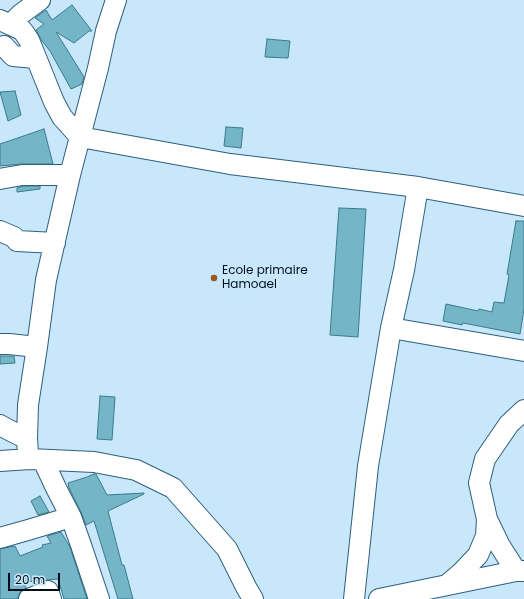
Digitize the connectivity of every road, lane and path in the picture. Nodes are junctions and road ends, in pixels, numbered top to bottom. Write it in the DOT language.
graph roads {
  1 [pos="40,0"];
  2 [pos="116,0"];
  3 [pos="5,22"];
  4 [pos="0,47"];
  5 [pos="35,58"];
  6 [pos="80,137"];
  7 [pos="70,176"];
  8 [pos="0,179"];
  9 [pos="418,187"];
  10 [pos="524,206"];
  11 [pos="0,231"];
  12 [pos="54,243"];
  13 [pos="391,328"];
  14 [pos="0,344"];
  15 [pos="37,347"];
  16 [pos="524,351"];
  17 [pos="524,410"];
  18 [pos="0,425"];
  19 [pos="28,439"];
  20 [pos="37,460"];
  21 [pos="0,461"];
  22 [pos="71,517"];
  23 [pos="487,519"];
  24 [pos="0,538"];
  25 [pos="520,571"];
  26 [pos="448,585"];
  27 [pos="29,599"];
  28 [pos="51,599"];
  29 [pos="99,599"];
  30 [pos="253,599"];
  31 [pos="354,599"];
  32 [pos="379,599"];
  1 -- 3 [label="street"];
  2 -- 6 [label="street"];
  3 -- 5 [label="street"];
  4 -- 5 [label="street"];
  5 -- 6 [label="street"];
  6 -- 7 [label="street"];
  6 -- 9 [label="street"];
  7 -- 8 [label="street"];
  7 -- 12 [label="street"];
  9 -- 10 [label="street"];
  9 -- 13 [label="street"];
  11 -- 12 [label="street"];
  12 -- 15 [label="street"];
  13 -- 16 [label="street"];
  13 -- 31 [label="street"];
  14 -- 15 [label="street"];
  15 -- 19 [label="street"];
  17 -- 23 [label="street"];
  18 -- 19 [label="street"];
  19 -- 20 [label="street"];
  20 -- 21 [label="street"];
  20 -- 22 [label="street"];
  20 -- 30 [label="street"];
  22 -- 24 [label="street"];
  22 -- 29 [label="street"];
  23 -- 25 [label="street"];
  23 -- 26 [label="street"];
  25 -- 26 [label="street"];
  26 -- 32 [label="street"];
  27 -- 28 [label="street"];
}
